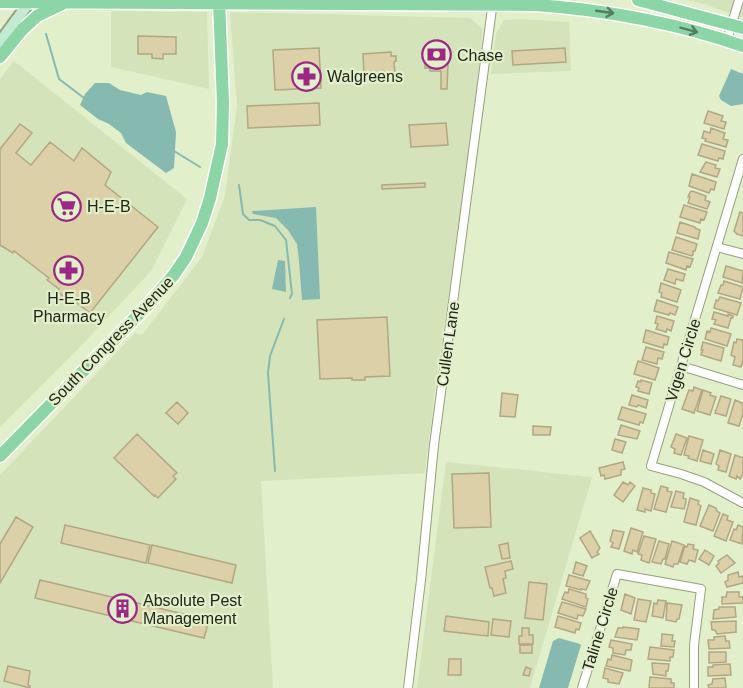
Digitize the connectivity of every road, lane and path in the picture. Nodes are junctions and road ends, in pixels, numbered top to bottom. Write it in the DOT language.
graph roads {
  1 [pos="638,0"];
  2 [pos="739,0"];
  3 [pos="31,1"];
  4 [pos="0,2"];
  5 [pos="66,2"];
  6 [pos="220,2"];
  7 [pos="493,2"];
  8 [pos="737,26"];
  9 [pos="727,40"];
  10 [pos="0,42"];
  11 [pos="743,44"];
  12 [pos="0,57"];
  13 [pos="743,159"];
  14 [pos="717,247"];
  15 [pos="743,254"];
  16 [pos="681,366"];
  17 [pos="743,384"];
  18 [pos="0,456"];
  19 [pos="743,503"];
  20 [pos="408,688"];
  21 [pos="582,688"];
  22 [pos="694,688"];
  1 -- 8 [label="main road"];
  2 -- 8 [label="street"];
  3 -- 4 [label="main road"];
  3 -- 5 [label="main road"];
  3 -- 10 [label="main road"];
  5 -- 6 [label="main road"];
  5 -- 12 [label="main road"];
  6 -- 7 [label="main road"];
  6 -- 18 [label="main road, South Congress Avenue"];
  7 -- 9 [label="main road, one-way"];
  7 -- 20 [label="street, Cullen Lane"];
  8 -- 9 [label="street"];
  9 -- 11 [label="main road"];
  13 -- 14 [label="street, Vigen Circle"];
  14 -- 15 [label="street"];
  14 -- 16 [label="street, Vigen Circle"];
  16 -- 17 [label="street"];
  16 -- 19 [label="street, Vigen Circle"];
  21 -- 22 [label="street, Taline Circle"];
}
